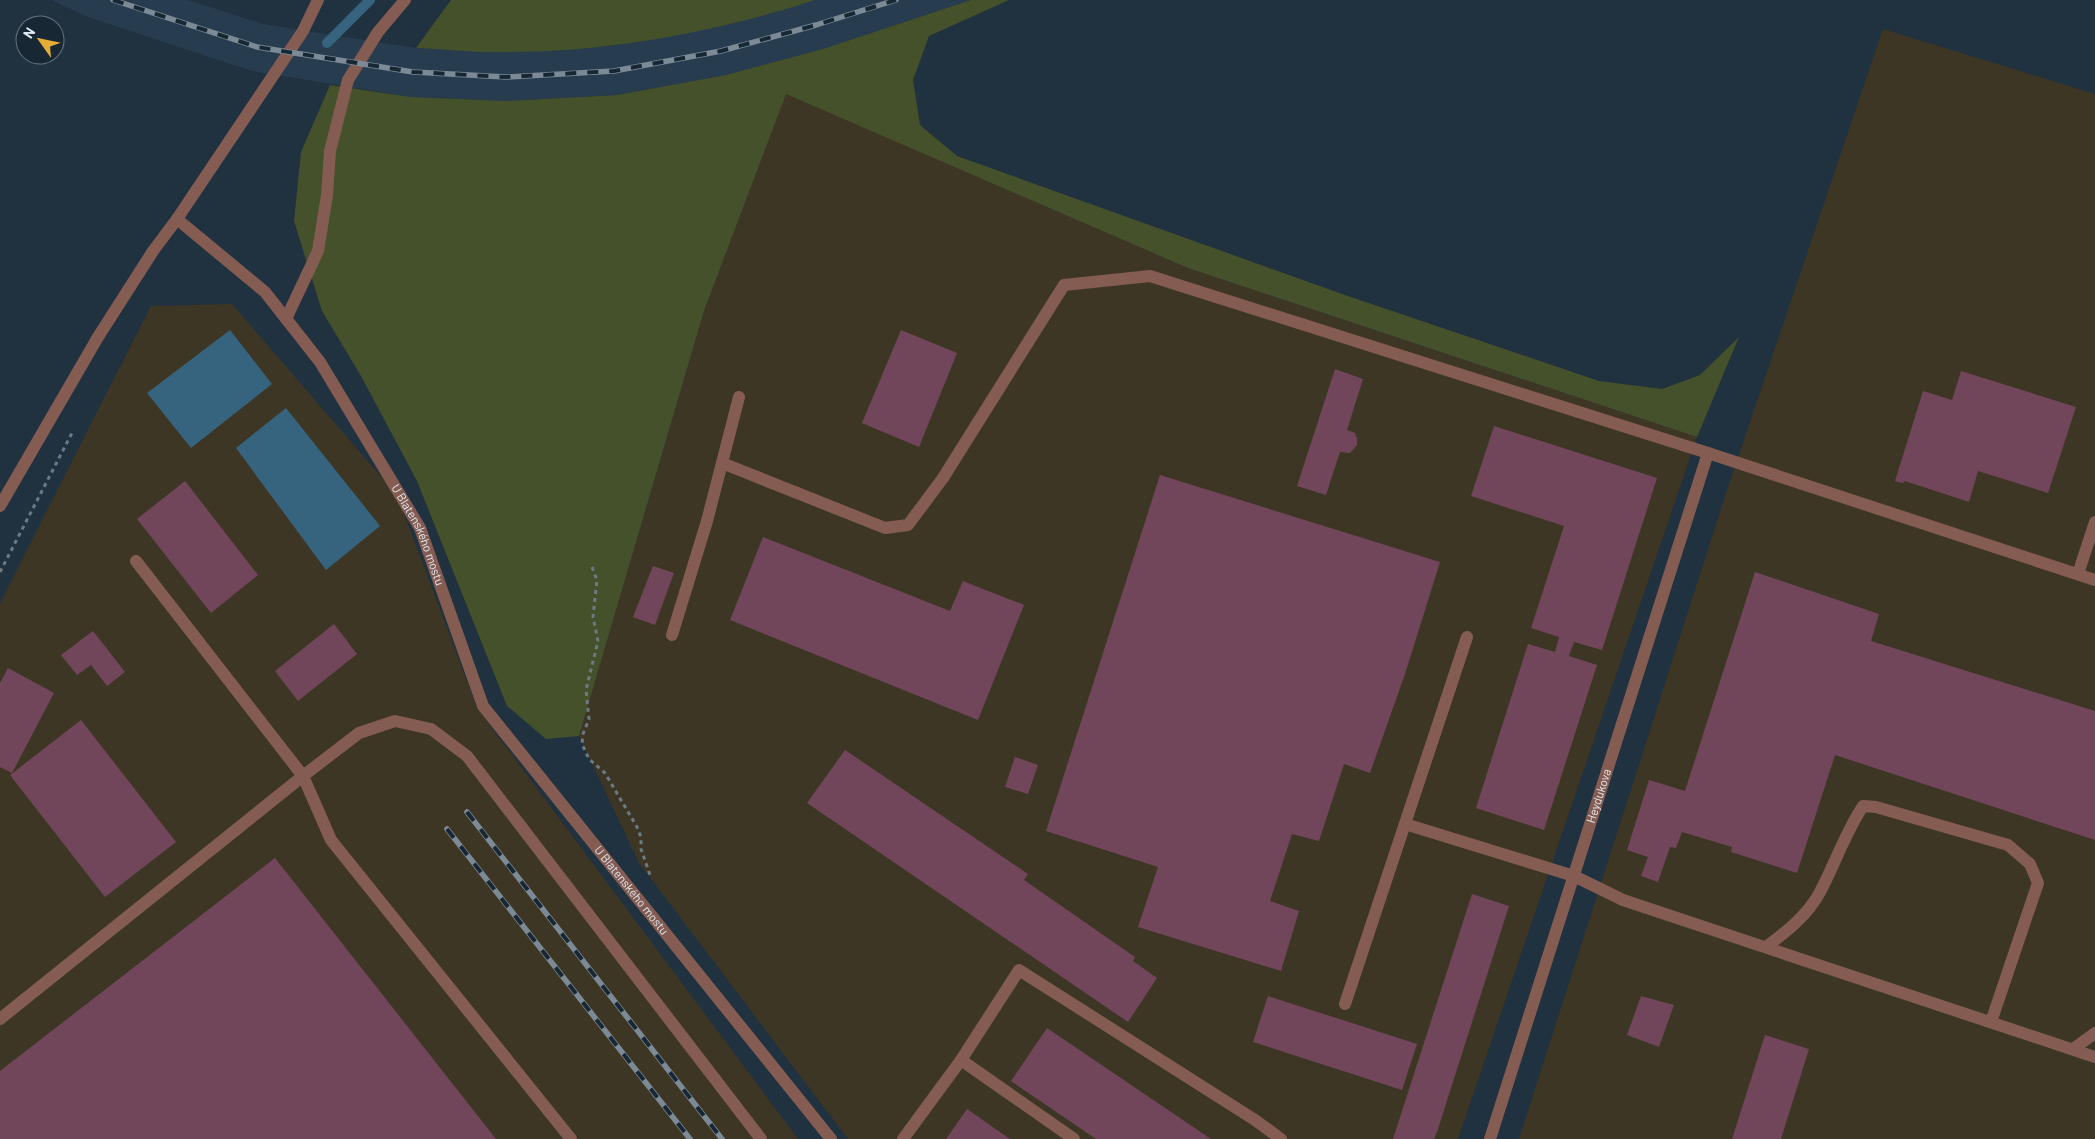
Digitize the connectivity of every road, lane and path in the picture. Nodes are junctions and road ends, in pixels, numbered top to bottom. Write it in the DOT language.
graph roads {
  1 [pos="318,0"];
  2 [pos="405,0"];
  3 [pos="177,219"];
  4 [pos="286,319"];
  5 [pos="739,398"];
  6 [pos="76,426"];
  7 [pos="1708,453"];
  8 [pos="722,463"];
  9 [pos="0,506"];
  10 [pos="2095,522"];
  11 [pos="136,560"];
  12 [pos="592,567"];
  13 [pos="0,572"];
  14 [pos="2078,574"];
  15 [pos="2095,580"];
  16 [pos="672,635"];
  17 [pos="1467,637"];
  18 [pos="303,776"];
  19 [pos="1405,824"];
  20 [pos="1574,876"];
  21 [pos="653,883"];
  22 [pos="1766,948"];
  23 [pos="1346,1004"];
  24 [pos="0,1019"];
  25 [pos="1991,1022"];
  26 [pos="2095,1033"];
  27 [pos="2072,1049"];
  28 [pos="2095,1057"];
  29 [pos="961,1060"];
  30 [pos="571,1139"];
  31 [pos="761,1139"];
  32 [pos="831,1139"];
  33 [pos="903,1139"];
  34 [pos="1074,1139"];
  35 [pos="1280,1139"];
  36 [pos="1490,1139"];
  1 -- 3 [label="street"];
  2 -- 4 [label="street"];
  3 -- 4 [label="street, U Blatenského mostu"];
  3 -- 9 [label="street"];
  4 -- 32 [label="street, U Blatenského mostu"];
  5 -- 8 [label="street"];
  6 -- 13 [label="path"];
  7 -- 8 [label="street"];
  7 -- 14 [label="street"];
  7 -- 20 [label="street, Heydukova"];
  8 -- 16 [label="street"];
  10 -- 14 [label="street"];
  11 -- 18 [label="street"];
  12 -- 21 [label="path"];
  14 -- 15 [label="street"];
  17 -- 19 [label="street"];
  18 -- 24 [label="street"];
  18 -- 30 [label="street"];
  18 -- 31 [label="street"];
  19 -- 20 [label="street"];
  19 -- 23 [label="street"];
  20 -- 22 [label="street"];
  20 -- 36 [label="street, Heydukova"];
  22 -- 25 [label="street"];
  22 -- 25 [label="street"];
  25 -- 27 [label="street"];
  26 -- 27 [label="street"];
  27 -- 28 [label="street"];
  29 -- 33 [label="street"];
  29 -- 34 [label="street"];
  29 -- 35 [label="street"];
}
